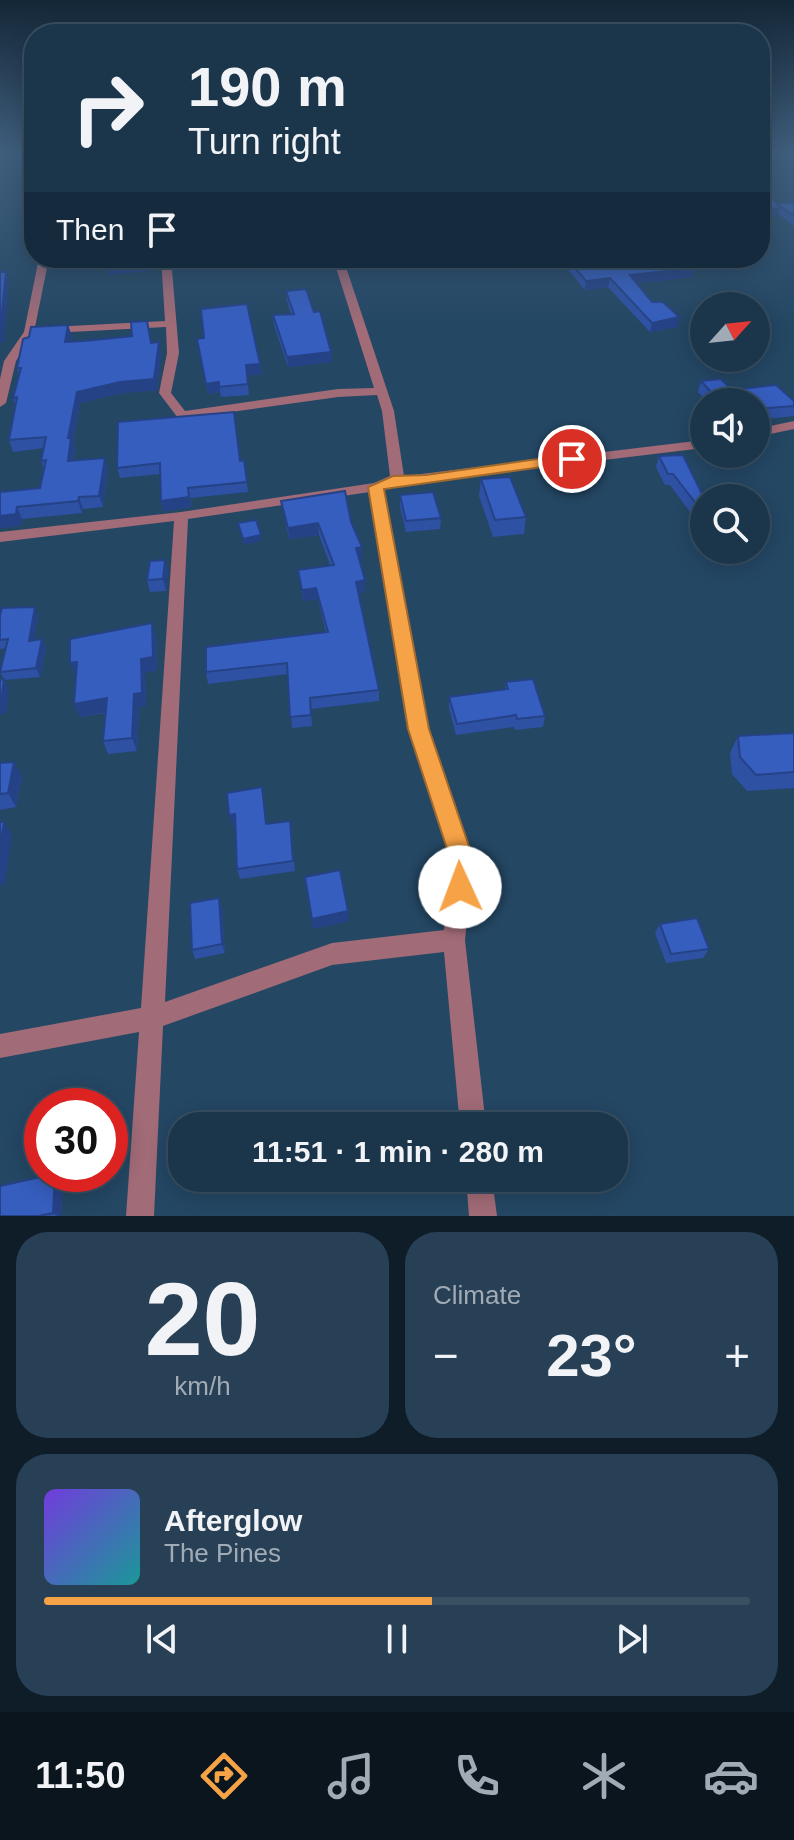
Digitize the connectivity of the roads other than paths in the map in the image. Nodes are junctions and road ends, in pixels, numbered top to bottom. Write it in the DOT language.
graph roads {
  1 [pos="42,268"];
  2 [pos="167,268"];
  3 [pos="341,268"];
  4 [pos="169,324"];
  5 [pos="29,332"];
  6 [pos="380,391"];
  7 [pos="0,403"];
  8 [pos="794,425"];
  9 [pos="770,430"];
  10 [pos="690,446"];
  11 [pos="384,484"];
  12 [pos="181,516"];
  13 [pos="0,537"];
  14 [pos="454,940"];
  15 [pos="152,1018"];
  16 [pos="0,1046"];
  17 [pos="472,1112"];
  18 [pos="480,1192"];
  19 [pos="140,1216"];
  20 [pos="483,1216"];
  1 -- 5 [label="street"];
  2 -- 4 [label="street"];
  3 -- 6 [label="street"];
  4 -- 5 [label="street"];
  4 -- 6 [label="street"];
  5 -- 7 [label="street"];
  6 -- 11 [label="street"];
  8 -- 9 [label="street"];
  10 -- 11 [label="street"];
  11 -- 12 [label="street"];
  11 -- 14 [label="street"];
  12 -- 13 [label="street"];
  12 -- 15 [label="street"];
  14 -- 15 [label="street"];
  14 -- 17 [label="street"];
  15 -- 16 [label="street"];
  15 -- 19 [label="street"];
  18 -- 20 [label="street"];
}
